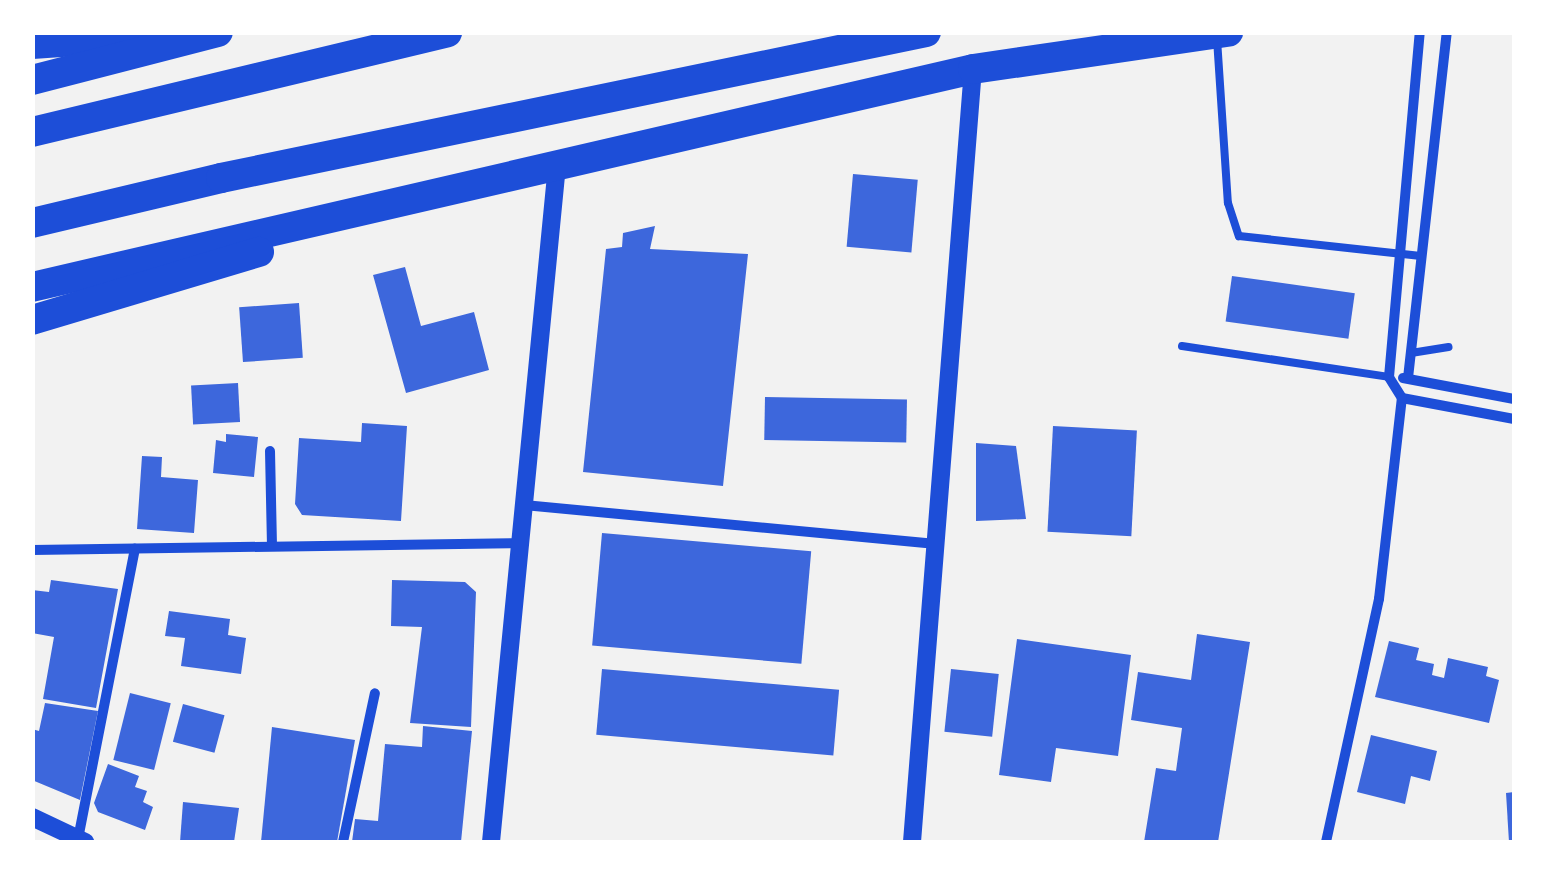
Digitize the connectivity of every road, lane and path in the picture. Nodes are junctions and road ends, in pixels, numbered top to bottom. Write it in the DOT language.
graph roads {
  1 [pos="201,32"];
  2 [pos="218,32"];
  3 [pos="448,32"];
  4 [pos="926,32"];
  5 [pos="1420,32"];
  6 [pos="1447,32"];
  7 [pos="1222,33"];
  8 [pos="871,38"];
  9 [pos="39,44"];
  10 [pos="973,68"];
  11 [pos="32,80"];
  12 [pos="32,132"];
  13 [pos="557,165"];
  14 [pos="338,218"];
  15 [pos="32,223"];
  16 [pos="1400,252"];
  17 [pos="1421,256"];
  18 [pos="32,287"];
  19 [pos="32,320"];
  20 [pos="1182,346"];
  21 [pos="1449,348"];
  22 [pos="1410,352"];
  23 [pos="1389,378"];
  24 [pos="1408,378"];
  25 [pos="1402,398"];
  26 [pos="1514,399"];
  27 [pos="1514,419"];
  28 [pos="270,451"];
  29 [pos="524,505"];
  30 [pos="520,543"];
  31 [pos="941,544"];
  32 [pos="272,546"];
  33 [pos="136,548"];
  34 [pos="32,550"];
  35 [pos="376,693"];
  36 [pos="32,817"];
  37 [pos="82,841"];
  38 [pos="343,842"];
  39 [pos="491,842"];
  40 [pos="912,842"];
  41 [pos="1326,842"];
  1 -- 9 [label="highway"];
  2 -- 11 [label="highway"];
  3 -- 12 [label="highway"];
  4 -- 8 [label="highway"];
  5 -- 16 [label="street"];
  6 -- 17 [label="street"];
  7 -- 10 [label="highway"];
  7 -- 16 [label="lane"];
  8 -- 15 [label="highway"];
  10 -- 13 [label="highway"];
  10 -- 31 [label="street"];
  13 -- 14 [label="highway"];
  13 -- 29 [label="street"];
  14 -- 18 [label="highway"];
  14 -- 19 [label="highway"];
  16 -- 17 [label="lane"];
  16 -- 23 [label="street"];
  17 -- 22 [label="street"];
  20 -- 23 [label="lane"];
  21 -- 22 [label="lane"];
  22 -- 24 [label="street"];
  23 -- 24 [label="street"];
  23 -- 25 [label="street"];
  24 -- 26 [label="street"];
  25 -- 27 [label="street"];
  25 -- 41 [label="street"];
  28 -- 32 [label="street"];
  29 -- 30 [label="street"];
  29 -- 31 [label="street"];
  30 -- 32 [label="street"];
  30 -- 39 [label="street"];
  31 -- 40 [label="street"];
  32 -- 33 [label="street"];
  33 -- 34 [label="street"];
  33 -- 37 [label="street"];
  35 -- 38 [label="street"];
  36 -- 37 [label="street"];
}
